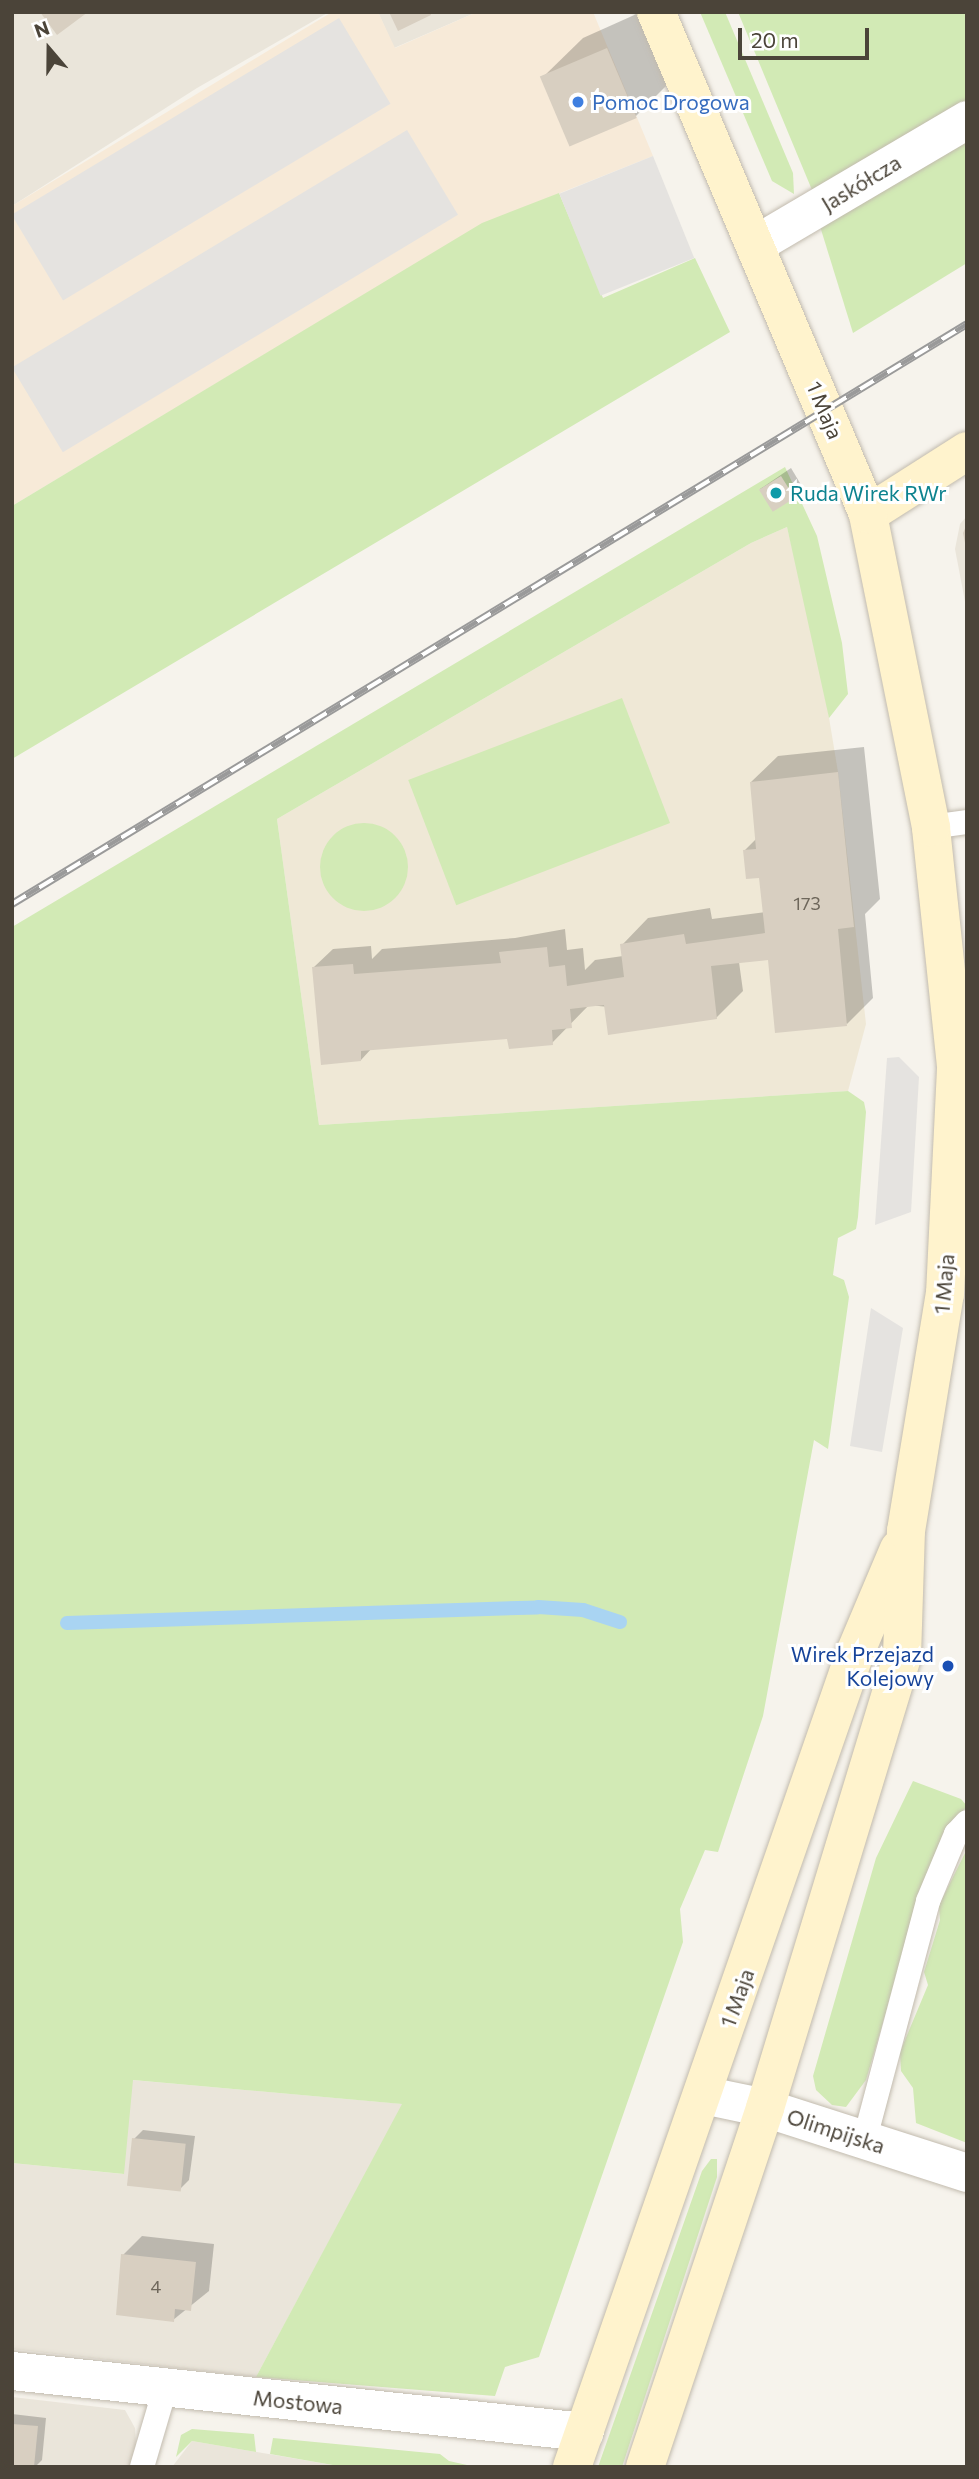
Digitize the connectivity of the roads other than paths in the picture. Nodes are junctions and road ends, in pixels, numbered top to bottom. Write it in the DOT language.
graph roads {
  1 [pos="656,12"];
  2 [pos="967,120"];
  3 [pos="755,245"];
  4 [pos="967,451"];
  5 [pos="868,514"];
  6 [pos="949,824"];
  7 [pos="958,1199"];
  8 [pos="906,1531"];
  9 [pos="967,1822"];
  10 [pos="704,2095"];
  11 [pos="765,2108"];
  12 [pos="864,2141"];
  13 [pos="967,2173"];
  14 [pos="12,2371"];
  15 [pos="165,2389"];
  16 [pos="578,2449"];
  17 [pos="142,2467"];
  18 [pos="645,2467"];
  1 -- 3 [label="main road, 1 Maja"];
  2 -- 3 [label="street, Jaskółcza"];
  3 -- 5 [label="main road, 1 Maja"];
  4 -- 5 [label="main road"];
  5 -- 6 [label="main road, 1 Maja"];
  6 -- 7 [label="main road, 1 Maja"];
  7 -- 8 [label="main road, 1 Maja"];
  8 -- 10 [label="main road, 1 Maja"];
  8 -- 11 [label="main road, 1 Maja"];
  9 -- 12 [label="lane"];
  10 -- 11 [label="street, Olimpijska"];
  10 -- 16 [label="main road, 1 Maja"];
  11 -- 12 [label="street, Olimpijska"];
  11 -- 18 [label="main road, 1 Maja"];
  12 -- 13 [label="street, Olimpijska"];
  14 -- 15 [label="street, Mostowa"];
  15 -- 16 [label="street, Mostowa"];
  15 -- 17 [label="lane"];
}
